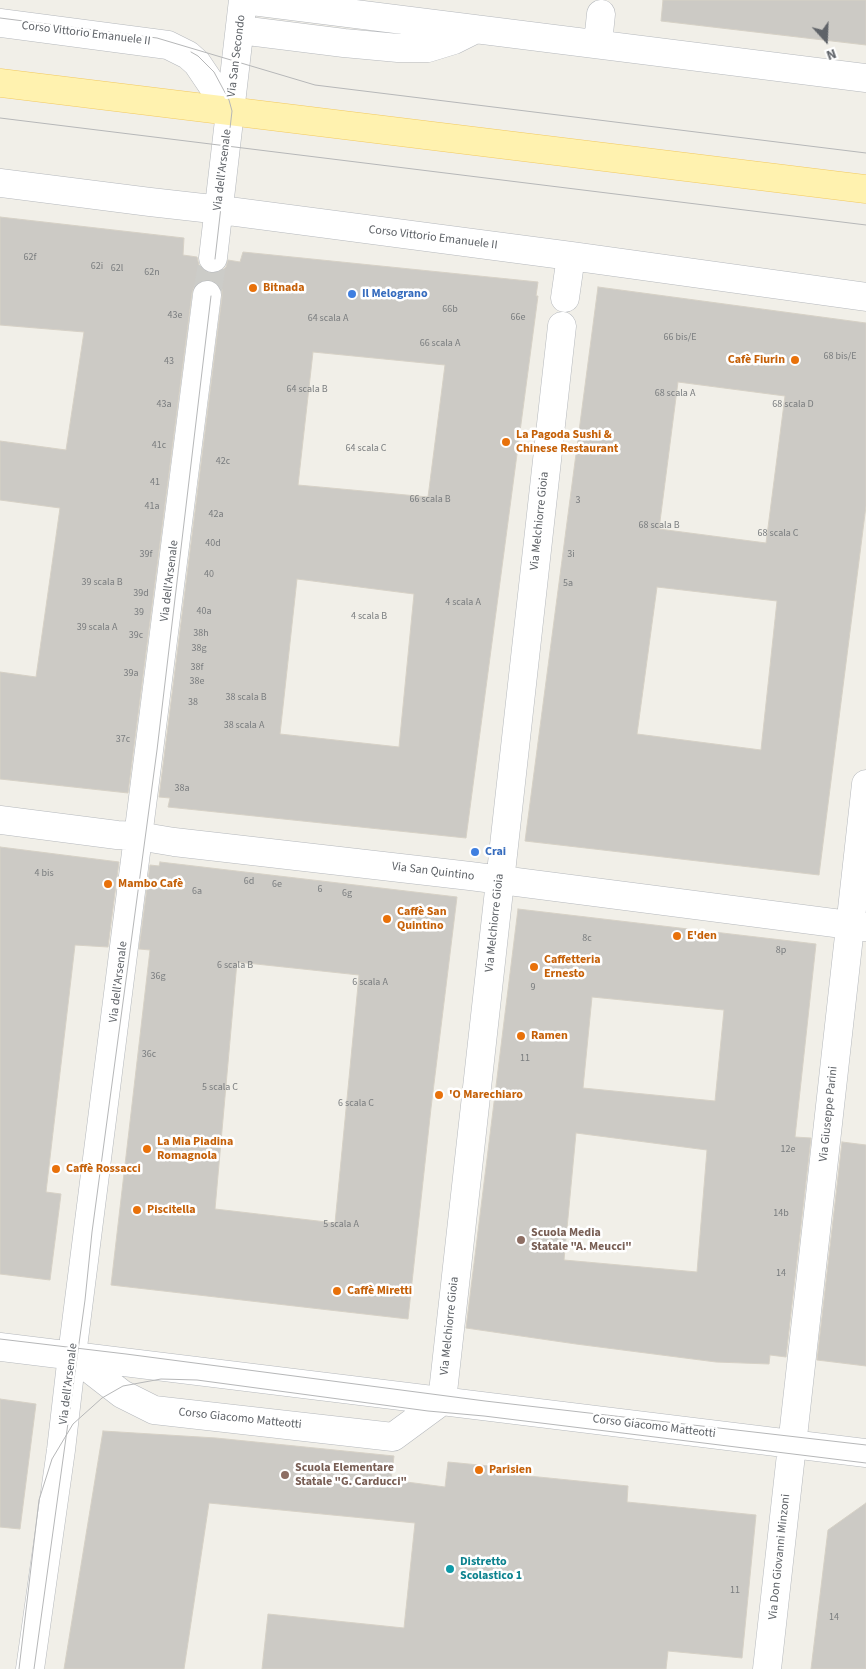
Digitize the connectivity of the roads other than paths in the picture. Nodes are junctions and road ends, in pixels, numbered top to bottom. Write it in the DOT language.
graph roads {
  1 [pos="244,0"];
  2 [pos="601,14"];
  3 [pos="0,23"];
  4 [pos="478,29"];
  5 [pos="240,30"];
  6 [pos="598,44"];
  7 [pos="866,78"];
  8 [pos="0,83"];
  9 [pos="230,112"];
  10 [pos="0,183"];
  11 [pos="866,189"];
  12 [pos="219,210"];
  13 [pos="571,256"];
  14 [pos="213,258"];
  15 [pos="207,295"];
  16 [pos="866,297"];
  17 [pos="565,298"];
  18 [pos="562,326"];
  19 [pos="866,784"];
  20 [pos="0,820"];
  21 [pos="138,836"];
  22 [pos="500,880"];
  23 [pos="858,926"];
  24 [pos="0,1347"];
  25 [pos="72,1355"];
  26 [pos="442,1401"];
  27 [pos="791,1444"];
  28 [pos="866,1453"];
  29 [pos="30,1669"];
  30 [pos="767,1669"];
  1 -- 4 [label="street"];
  1 -- 5 [label="street, Via San Secondo"];
  2 -- 6 [label="street"];
  3 -- 9 [label="street, Corso Vittorio Emanuele II"];
  4 -- 5 [label="street"];
  4 -- 6 [label="street"];
  5 -- 9 [label="street, Via San Secondo"];
  6 -- 7 [label="street"];
  8 -- 9 [label="main road"];
  9 -- 11 [label="main road"];
  9 -- 12 [label="street, Via dell'Arsenale"];
  10 -- 12 [label="street, Corso Vittorio Emanuele II"];
  12 -- 13 [label="street, Corso Vittorio Emanuele II"];
  12 -- 14 [label="street, Via dell'Arsenale"];
  13 -- 16 [label="street, Corso Vittorio Emanuele II"];
  13 -- 17 [label="street"];
  15 -- 21 [label="street, Via dell'Arsenale"];
  18 -- 22 [label="street, Via Melchiorre Gioia"];
  19 -- 23 [label="street, Via Giuseppe Parini"];
  20 -- 21 [label="street, Via San Quintino"];
  21 -- 22 [label="street, Via San Quintino"];
  21 -- 25 [label="street, Via dell'Arsenale"];
  22 -- 23 [label="street, Via San Quintino"];
  22 -- 26 [label="street, Via Melchiorre Gioia"];
  23 -- 27 [label="street, Via Giuseppe Parini"];
  24 -- 25 [label="street, Corso Giacomo Matteotti"];
  25 -- 26 [label="street, Corso Giacomo Matteotti"];
  25 -- 26 [label="street, Corso Giacomo Matteotti"];
  25 -- 29 [label="street, Via dell'Arsenale"];
  26 -- 27 [label="street, Corso Giacomo Matteotti"];
  27 -- 28 [label="street, Corso Giacomo Matteotti"];
  27 -- 30 [label="street, Via Don Giovanni Minzoni"];
}
